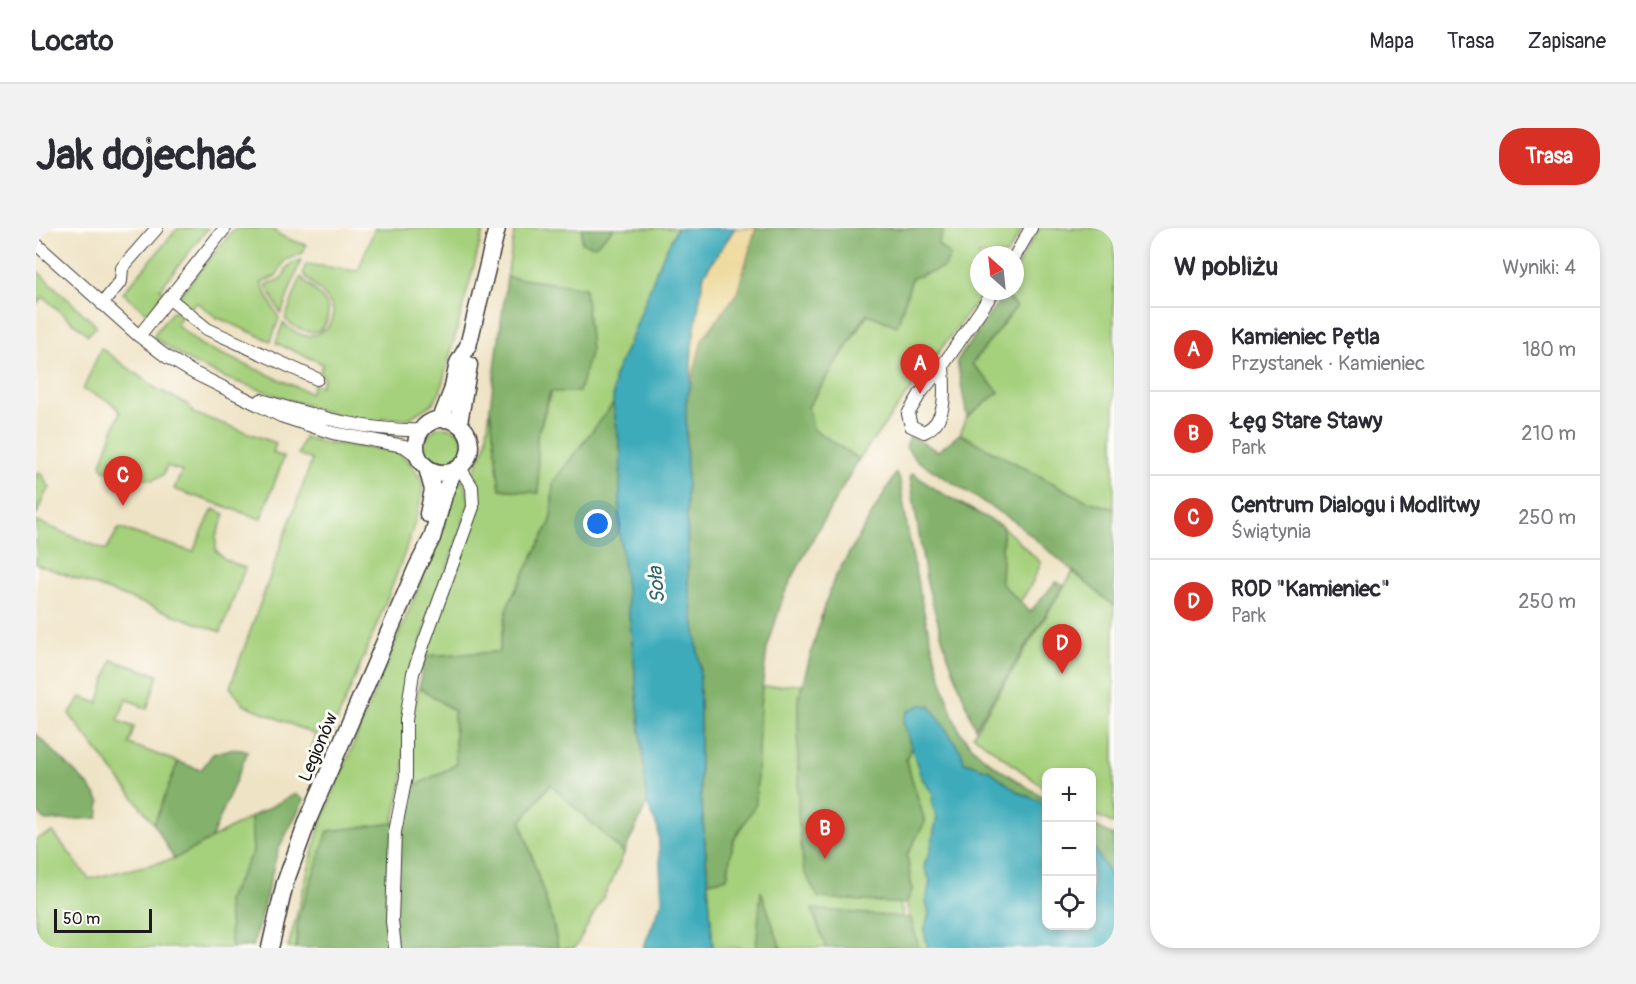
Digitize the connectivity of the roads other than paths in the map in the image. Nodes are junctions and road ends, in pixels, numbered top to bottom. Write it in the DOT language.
graph roads {
  1 [pos="157,228"];
  2 [pos="225,228"];
  3 [pos="497,228"];
  4 [pos="1031,228"];
  5 [pos="36,244"];
  6 [pos="1021,246"];
  7 [pos="170,299"];
  8 [pos="988,300"];
  9 [pos="102,304"];
  10 [pos="139,336"];
  11 [pos="468,346"];
  12 [pos="943,365"];
  13 [pos="317,379"];
  14 [pos="232,392"];
  15 [pos="441,419"];
  16 [pos="459,423"];
  17 [pos="421,430"];
  18 [pos="423,462"];
  19 [pos="457,470"];
  20 [pos="417,567"];
  21 [pos="270,948"];
  22 [pos="394,948"];
  1 -- 9 [label="street"];
  2 -- 7 [label="street"];
  3 -- 11 [label="main road"];
  4 -- 6 [label="street"];
  5 -- 9 [label="street"];
  7 -- 10 [label="street"];
  7 -- 13 [label="street"];
  8 -- 12 [label="street"];
  9 -- 10 [label="street"];
  10 -- 14 [label="street"];
  11 -- 15 [label="main road"];
  11 -- 16 [label="main road"];
  12 -- 12 [label="street"];
  14 -- 17 [label="street"];
  14 -- 18 [label="street"];
  15 -- 16 [label="main road"];
  15 -- 17 [label="main road"];
  16 -- 19 [label="main road"];
  17 -- 18 [label="main road"];
  18 -- 19 [label="main road"];
  18 -- 20 [label="main road, Legionów"];
  19 -- 20 [label="main road, Legionów"];
  19 -- 22 [label="street"];
  20 -- 21 [label="main road, Legionów"];
}
